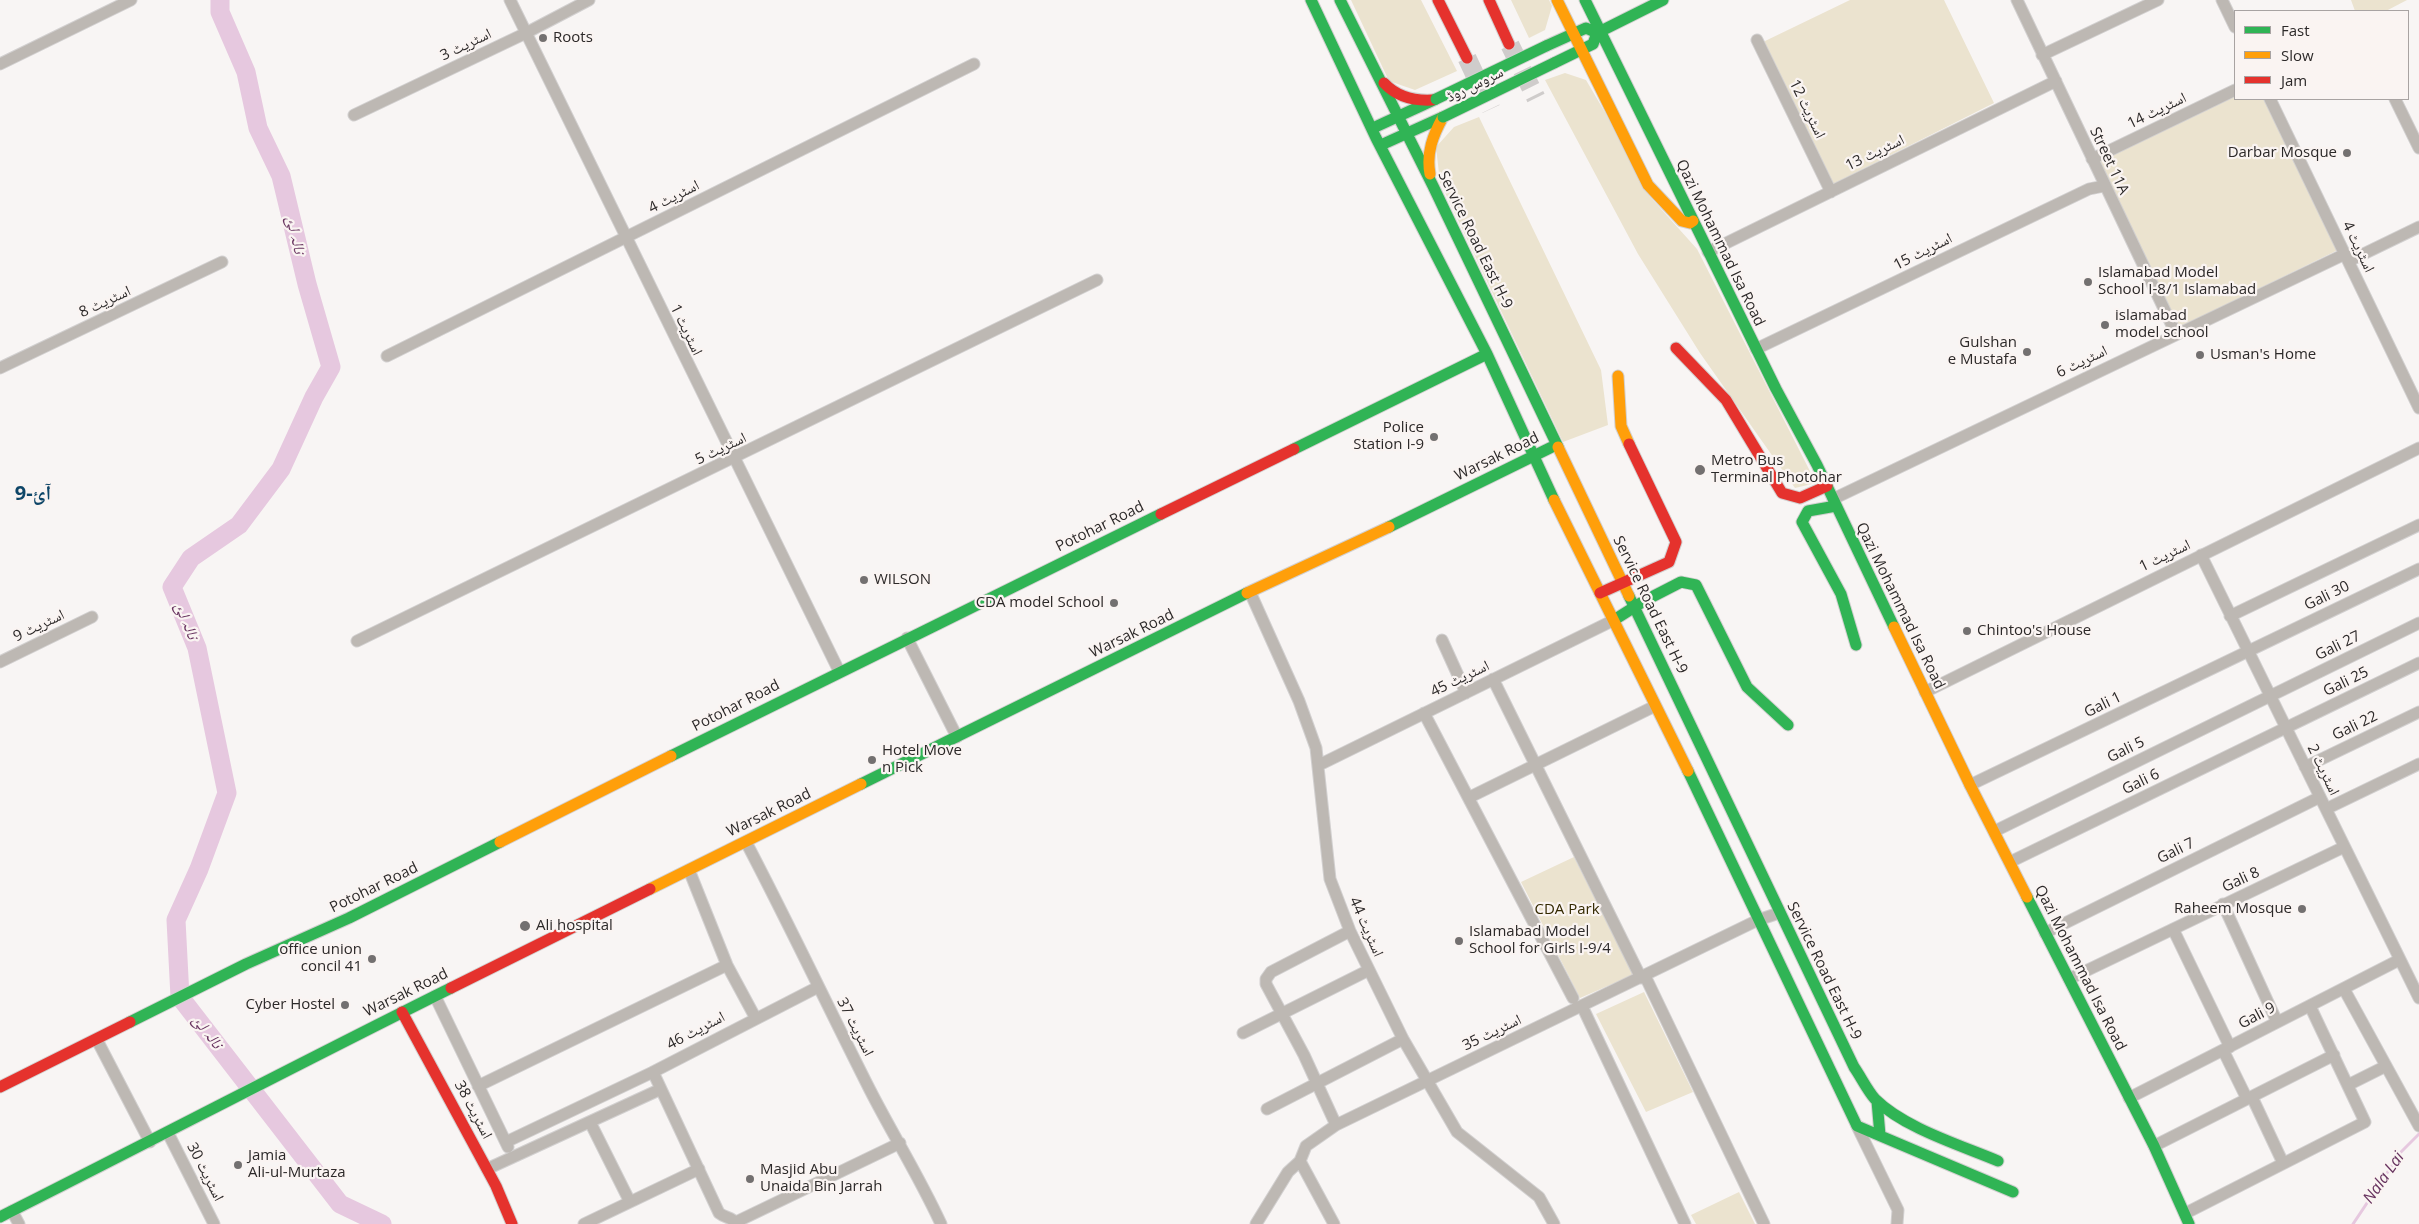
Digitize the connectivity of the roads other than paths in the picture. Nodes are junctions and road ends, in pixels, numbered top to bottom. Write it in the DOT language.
graph roads {
  1 [pos="132,0"];
  2 [pos="510,0"];
  3 [pos="589,0"];
  4 [pos="1311,0"];
  5 [pos="1340,0"];
  6 [pos="1438,0"];
  7 [pos="1489,0"];
  8 [pos="1556,0"];
  9 [pos="1585,0"];
  10 [pos="1663,0"];
  11 [pos="2017,0"];
  12 [pos="2158,0"];
  13 [pos="2222,0"];
  14 [pos="2234,25"];
  15 [pos="526,33"];
  16 [pos="1573,33"];
  17 [pos="1598,33"];
  18 [pos="1757,40"];
  19 [pos="1509,44"];
  20 [pos="1581,50"];
  21 [pos="2042,55"];
  22 [pos="1467,58"];
  23 [pos="0,64"];
  24 [pos="974,64"];
  25 [pos="1377,75"];
  26 [pos="2056,81"];
  27 [pos="2234,90"];
  28 [pos="1436,99"];
  29 [pos="2270,100"];
  30 [pos="2398,104"];
  31 [pos="354,115"];
  32 [pos="1398,117"];
  33 [pos="1443,117"];
  34 [pos="1407,134"];
  35 [pos="1377,137"];
  36 [pos="2419,148"];
  37 [pos="2092,160"];
  38 [pos="1432,186"];
  39 [pos="2104,186"];
  40 [pos="1831,192"];
  41 [pos="1693,222"];
  42 [pos="2419,227"];
  43 [pos="625,238"];
  44 [pos="1708,252"];
  45 [pos="2347,258"];
  46 [pos="222,262"];
  47 [pos="1098,280"];
  48 [pos="2176,334"];
  49 [pos="1676,348"];
  50 [pos="1756,349"];
  51 [pos="1487,354"];
  52 [pos="387,356"];
  53 [pos="0,368"];
  54 [pos="1618,376"];
  55 [pos="2419,408"];
  56 [pos="1556,445"];
  57 [pos="2419,448"];
  58 [pos="1533,456"];
  59 [pos="733,460"];
  60 [pos="1827,486"];
  61 [pos="1834,502"];
  62 [pos="2419,525"];
  63 [pos="2201,556"];
  64 [pos="2419,569"];
  65 [pos="1622,582"];
  66 [pos="1250,592"];
  67 [pos="1600,593"];
  68 [pos="1634,607"];
  69 [pos="2230,616"];
  70 [pos="92,617"];
  71 [pos="1614,620"];
  72 [pos="2419,624"];
  73 [pos="907,638"];
  74 [pos="1442,640"];
  75 [pos="357,641"];
  76 [pos="1856,645"];
  77 [pos="2248,651"];
  78 [pos="0,662"];
  79 [pos="2419,663"];
  80 [pos="838,671"];
  81 [pos="1493,679"];
  82 [pos="1925,692"];
  83 [pos="1466,693"];
  84 [pos="2270,696"];
  85 [pos="1655,706"];
  86 [pos="2419,712"];
  87 [pos="1424,713"];
  88 [pos="1788,726"];
  89 [pos="2286,728"];
  90 [pos="957,737"];
  91 [pos="1537,764"];
  92 [pos="2419,764"];
  93 [pos="1319,765"];
  94 [pos="2305,767"];
  95 [pos="1970,785"];
  96 [pos="1470,797"];
  97 [pos="1727,797"];
  98 [pos="2320,797"];
  99 [pos="1706,808"];
  100 [pos="2326,809"];
  101 [pos="1995,831"];
  102 [pos="746,842"];
  103 [pos="2344,847"];
  104 [pos="2010,862"];
  105 [pos="689,870"];
  106 [pos="2223,904"];
  107 [pos="1779,913"];
  108 [pos="1758,920"];
  109 [pos="2173,929"];
  110 [pos="1350,931"];
  111 [pos="2045,932"];
  112 [pos="2399,960"];
  113 [pos="726,965"];
  114 [pos="1369,970"];
  115 [pos="1643,977"];
  116 [pos="2070,979"];
  117 [pos="2415,979"];
  118 [pos="818,987"];
  119 [pos="2344,989"];
  120 [pos="434,996"];
  121 [pos="1574,998"];
  122 [pos="2419,998"];
  123 [pos="1582,1006"];
  124 [pos="2310,1006"];
  125 [pos="402,1012"];
  126 [pos="1283,1014"];
  127 [pos="755,1017"];
  128 [pos="2277,1022"];
  129 [pos="1243,1033"];
  130 [pos="97,1040"];
  131 [pos="1402,1040"];
  132 [pos="2226,1049"];
  133 [pos="2334,1055"];
  134 [pos="2386,1066"];
  135 [pos="653,1072"];
  136 [pos="1317,1082"];
  137 [pos="1426,1082"];
  138 [pos="2348,1085"];
  139 [pos="478,1086"];
  140 [pos="0,1087"];
  141 [pos="660,1089"];
  142 [pos="2129,1098"];
  143 [pos="2250,1098"];
  144 [pos="1877,1101"];
  145 [pos="1267,1110"];
  146 [pos="590,1122"];
  147 [pos="1336,1125"];
  148 [pos="2419,1125"];
  149 [pos="1858,1126"];
  150 [pos="168,1133"];
  151 [pos="1880,1135"];
  152 [pos="150,1142"];
  153 [pos="506,1142"];
  154 [pos="900,1143"];
  155 [pos="2154,1146"];
  156 [pos="512,1158"];
  157 [pos="1300,1160"];
  158 [pos="1998,1161"];
  159 [pos="2283,1163"];
  160 [pos="487,1169"];
  161 [pos="699,1169"];
  162 [pos="2013,1192"];
  163 [pos="630,1202"];
  164 [pos="12,1211"];
  165 [pos="0,1217"];
  166 [pos="2187,1219"];
  167 [pos="732,1222"];
  168 [pos="19,1224"];
  169 [pos="213,1224"];
  170 [pos="512,1224"];
  171 [pos="584,1224"];
  172 [pos="941,1224"];
  173 [pos="1256,1224"];
  174 [pos="1334,1224"];
  175 [pos="1554,1224"];
  176 [pos="1685,1224"];
  177 [pos="1764,1224"];
  178 [pos="1897,1224"];
  1 -- 23 [label="street"];
  2 -- 15 [label="street, اسٹریٹ 1"];
  3 -- 15 [label="street, اسٹریٹ 3"];
  4 -- 35 [label="street"];
  5 -- 25 [label="street, Service Road East H-9"];
  6 -- 22 [label="street"];
  7 -- 19 [label="street"];
  8 -- 16 [label="street"];
  9 -- 17 [label="street, Qazi Mohammad Isa Road"];
  10 -- 17 [label="street"];
  11 -- 21 [label="street, Street 11A"];
  12 -- 21 [label="street"];
  13 -- 14 [label="street"];
  15 -- 31 [label="street, اسٹریٹ 3"];
  15 -- 43 [label="street, اسٹریٹ 1"];
  16 -- 17 [label="street, سروس روڈ"];
  16 -- 20 [label="street"];
  16 -- 28 [label="street, سروس روڈ, bridge"];
  17 -- 20 [label="street, سروس روڈ"];
  17 -- 41 [label="street, Qazi Mohammad Isa Road"];
  18 -- 40 [label="street, اسٹریٹ 12"];
  20 -- 33 [label="street, سروس روڈ, bridge"];
  20 -- 41 [label="street"];
  21 -- 26 [label="street, Street 11A"];
  24 -- 43 [label="street, اسٹریٹ 4"];
  25 -- 28 [label="street"];
  25 -- 32 [label="street, Service Road East H-9"];
  26 -- 37 [label="street, Street 11A"];
  26 -- 40 [label="street, اسٹریٹ 13"];
  27 -- 37 [label="street, اسٹریٹ 14"];
  28 -- 32 [label="street, سروس روڈ"];
  29 -- 45 [label="street, اسٹریٹ 4"];
  30 -- 36 [label="street"];
  32 -- 34 [label="street, Service Road East H-9"];
  32 -- 35 [label="street, سروس روڈ"];
  33 -- 34 [label="street, سروس روڈ"];
  33 -- 38 [label="street"];
  34 -- 35 [label="street, سروس روڈ"];
  34 -- 38 [label="street, Service Road East H-9"];
  35 -- 51 [label="street"];
  37 -- 39 [label="street, Street 11A"];
  38 -- 56 [label="street, Service Road East H-9"];
  39 -- 48 [label="street, Street 11A"];
  39 -- 50 [label="street, اسٹریٹ 15"];
  40 -- 44 [label="street, اسٹریٹ 13"];
  41 -- 44 [label="street, Qazi Mohammad Isa Road"];
  42 -- 45 [label="street, اسٹریٹ 6"];
  43 -- 52 [label="street, اسٹریٹ 4"];
  43 -- 59 [label="street, اسٹریٹ 1"];
  44 -- 50 [label="street, Qazi Mohammad Isa Road"];
  45 -- 48 [label="street, اسٹریٹ 6"];
  45 -- 55 [label="street, اسٹریٹ 4"];
  46 -- 53 [label="street, اسٹریٹ 8"];
  47 -- 59 [label="street, اسٹریٹ 5"];
  48 -- 61 [label="street, اسٹریٹ 6"];
  49 -- 60 [label="street"];
  50 -- 60 [label="street, Qazi Mohammad Isa Road"];
  51 -- 58 [label="street"];
  51 -- 73 [label="street, Potohar Road"];
  54 -- 65 [label="street"];
  56 -- 58 [label="street, Warsak Road"];
  56 -- 65 [label="street, Service Road East H-9"];
  57 -- 63 [label="street, اسٹریٹ 1"];
  58 -- 66 [label="street, Warsak Road"];
  58 -- 67 [label="street"];
  59 -- 75 [label="street, اسٹریٹ 5"];
  59 -- 80 [label="street, اسٹریٹ 1"];
  60 -- 61 [label="street, Qazi Mohammad Isa Road"];
  61 -- 76 [label="street"];
  61 -- 82 [label="street, Qazi Mohammad Isa Road"];
  62 -- 69 [label="street"];
  63 -- 69 [label="street, اسٹریٹ 2"];
  63 -- 82 [label="street, اسٹریٹ 1"];
  64 -- 77 [label="street, Gali 30"];
  65 -- 67 [label="street"];
  65 -- 68 [label="street, Service Road East H-9"];
  66 -- 90 [label="street, Warsak Road"];
  66 -- 93 [label="street, اسٹریٹ 44"];
  67 -- 71 [label="street"];
  68 -- 71 [label="street"];
  68 -- 88 [label="street"];
  68 -- 97 [label="street, Service Road East H-9"];
  69 -- 77 [label="street, اسٹریٹ 2"];
  70 -- 78 [label="street, اسٹریٹ 9"];
  71 -- 81 [label="street, اسٹریٹ 45"];
  71 -- 85 [label="street"];
  72 -- 84 [label="street, Gali 27"];
  73 -- 80 [label="street, Potohar Road"];
  73 -- 90 [label="street"];
  74 -- 83 [label="street"];
  77 -- 84 [label="street, اسٹریٹ 2"];
  77 -- 95 [label="street, Gali 1"];
  79 -- 89 [label="street, Gali 25"];
  80 -- 130 [label="street, Potohar Road"];
  81 -- 83 [label="street, اسٹریٹ 45"];
  81 -- 91 [label="street"];
  82 -- 95 [label="street, Qazi Mohammad Isa Road"];
  83 -- 87 [label="street, اسٹریٹ 45"];
  84 -- 89 [label="street, اسٹریٹ 2"];
  84 -- 101 [label="street, Gali 5"];
  85 -- 91 [label="street"];
  85 -- 99 [label="street"];
  86 -- 94 [label="street, Gali 22"];
  87 -- 93 [label="street, اسٹریٹ 45"];
  87 -- 96 [label="street"];
  89 -- 94 [label="street, اسٹریٹ 2"];
  89 -- 104 [label="street, Gali 6"];
  90 -- 102 [label="street, Warsak Road"];
  91 -- 96 [label="street"];
  91 -- 115 [label="street"];
  92 -- 100 [label="street"];
  93 -- 110 [label="street, اسٹریٹ 44"];
  94 -- 98 [label="street, اسٹریٹ 2"];
  95 -- 101 [label="street, Qazi Mohammad Isa Road"];
  96 -- 121 [label="street"];
  97 -- 99 [label="street"];
  97 -- 107 [label="street, Service Road East H-9"];
  98 -- 100 [label="street, اسٹریٹ 2"];
  98 -- 111 [label="street, Gali 7"];
  99 -- 108 [label="street"];
  100 -- 103 [label="street, اسٹریٹ 2"];
  101 -- 104 [label="street, Qazi Mohammad Isa Road"];
  102 -- 105 [label="street, Warsak Road"];
  102 -- 118 [label="street, اسٹریٹ 37"];
  103 -- 106 [label="street, Gali 8"];
  103 -- 112 [label="street, اسٹریٹ 2"];
  104 -- 111 [label="street, Qazi Mohammad Isa Road"];
  105 -- 113 [label="street"];
  105 -- 120 [label="street, Warsak Road"];
  106 -- 109 [label="street, Gali 8"];
  106 -- 128 [label="street"];
  107 -- 108 [label="street, اسٹریٹ 35"];
  107 -- 144 [label="street, Service Road East H-9"];
  108 -- 115 [label="street, اسٹریٹ 35"];
  108 -- 149 [label="street"];
  109 -- 116 [label="street, Gali 8"];
  109 -- 132 [label="street"];
  110 -- 114 [label="street, اسٹریٹ 44"];
  110 -- 126 [label="street"];
  111 -- 116 [label="street, Qazi Mohammad Isa Road"];
  112 -- 117 [label="street, اسٹریٹ 2"];
  112 -- 119 [label="street, Gali 9"];
  113 -- 127 [label="street"];
  113 -- 139 [label="street"];
  114 -- 126 [label="street"];
  114 -- 131 [label="street, اسٹریٹ 44"];
  115 -- 123 [label="street, اسٹریٹ 35"];
  115 -- 177 [label="street"];
  116 -- 142 [label="street, Qazi Mohammad Isa Road"];
  117 -- 122 [label="street, اسٹریٹ 2"];
  118 -- 127 [label="street, اسٹریٹ 46"];
  118 -- 154 [label="street, اسٹریٹ 37"];
  119 -- 124 [label="street, Gali 9"];
  119 -- 134 [label="street"];
  120 -- 125 [label="street, Warsak Road"];
  120 -- 139 [label="street"];
  123 -- 137 [label="street, اسٹریٹ 35"];
  123 -- 176 [label="street"];
  124 -- 128 [label="street, Gali 9"];
  124 -- 133 [label="street"];
  125 -- 150 [label="street, Warsak Road"];
  125 -- 160 [label="street, اسٹریٹ 38"];
  126 -- 129 [label="street"];
  126 -- 136 [label="street"];
  127 -- 135 [label="street, اسٹریٹ 46"];
  128 -- 132 [label="street, Gali 9"];
  130 -- 140 [label="street, Potohar Road"];
  130 -- 152 [label="street"];
  131 -- 136 [label="street"];
  131 -- 137 [label="street, اسٹریٹ 44"];
  132 -- 142 [label="street, Gali 9"];
  132 -- 143 [label="street"];
  133 -- 138 [label="street"];
  133 -- 143 [label="street"];
  134 -- 138 [label="street"];
  134 -- 148 [label="street"];
  135 -- 141 [label="street"];
  135 -- 153 [label="street, اسٹریٹ 46"];
  136 -- 145 [label="street"];
  136 -- 147 [label="street"];
  137 -- 147 [label="street, اسٹریٹ 35"];
  137 -- 175 [label="street, اسٹریٹ 44"];
  138 -- 159 [label="street"];
  139 -- 153 [label="street"];
  141 -- 146 [label="street"];
  141 -- 161 [label="street"];
  142 -- 155 [label="street, Qazi Mohammad Isa Road"];
  143 -- 155 [label="street"];
  143 -- 159 [label="street"];
  144 -- 151 [label="street"];
  144 -- 158 [label="street, Service Road East H-9"];
  146 -- 156 [label="street"];
  146 -- 163 [label="street"];
  147 -- 157 [label="street, اسٹریٹ 35"];
  149 -- 151 [label="street"];
  149 -- 178 [label="street"];
  150 -- 152 [label="street, Warsak Road"];
  150 -- 169 [label="street, اسٹریٹ 30"];
  151 -- 162 [label="street"];
  152 -- 164 [label="street, Warsak Road"];
  153 -- 156 [label="street"];
  154 -- 167 [label="street"];
  154 -- 172 [label="street, اسٹریٹ 37"];
  155 -- 166 [label="street, Qazi Mohammad Isa Road"];
  156 -- 160 [label="street"];
  157 -- 173 [label="street, اسٹریٹ 35"];
  157 -- 174 [label="street"];
  159 -- 166 [label="street"];
  160 -- 170 [label="street, اسٹریٹ 38"];
  161 -- 163 [label="street"];
  161 -- 167 [label="street"];
  163 -- 171 [label="street"];
  164 -- 165 [label="street, Warsak Road"];
  164 -- 168 [label="street"];
}
